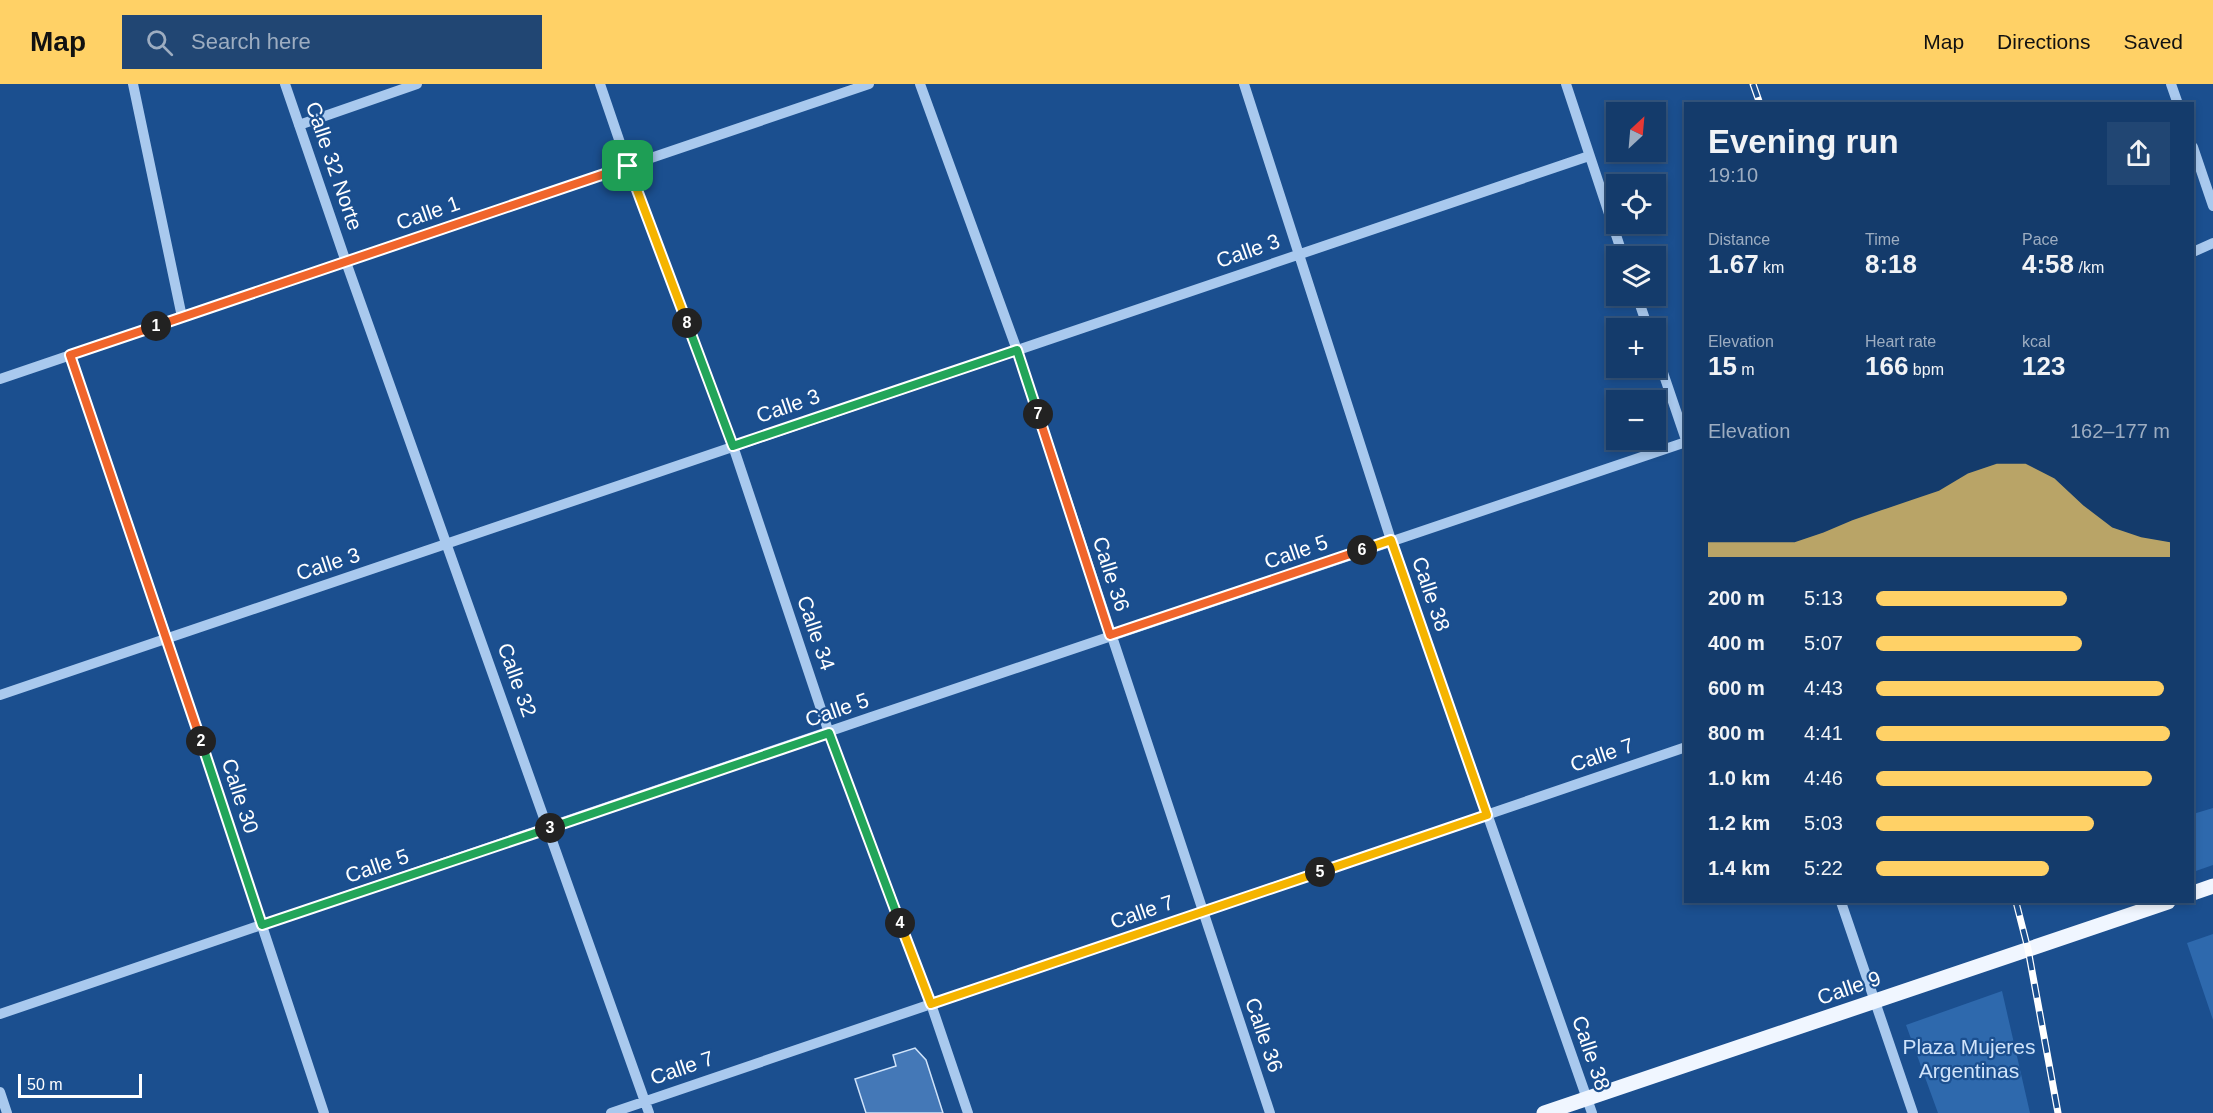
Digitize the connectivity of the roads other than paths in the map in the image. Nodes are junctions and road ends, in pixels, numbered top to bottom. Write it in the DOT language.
graph roads {
  1 [pos="133,84"];
  2 [pos="285,84"];
  3 [pos="417,84"];
  4 [pos="600,84"];
  5 [pos="869,84"];
  6 [pos="920,84"];
  7 [pos="1244,84"];
  8 [pos="1566,84"];
  9 [pos="2171,84"];
  10 [pos="2177,102"];
  11 [pos="299,125"];
  12 [pos="2194,150"];
  13 [pos="1589,156"];
  14 [pos="628,166"];
  15 [pos="2213,206"];
  16 [pos="2213,243"];
  17 [pos="1620,246"];
  18 [pos="2194,252"];
  19 [pos="1299,254"];
  20 [pos="346,261"];
  21 [pos="182,317"];
  22 [pos="1017,350"];
  23 [pos="70,355"];
  24 [pos="1665,378"];
  25 [pos="0,379"];
  26 [pos="1684,435"];
  27 [pos="1684,442"];
  28 [pos="733,446"];
  29 [pos="1391,540"];
  30 [pos="448,545"];
  31 [pos="1110,635"];
  32 [pos="168,639"];
  33 [pos="0,695"];
  34 [pos="829,733"];
  35 [pos="1684,748"];
  36 [pos="1487,815"];
  37 [pos="549,828"];
  38 [pos="2213,886"];
  39 [pos="2194,893"];
  40 [pos="1841,903"];
  41 [pos="2165,903"];
  42 [pos="1202,912"];
  43 [pos="262,925"];
  44 [pos="1875,1001"];
  45 [pos="931,1004"];
  46 [pos="0,1014"];
  47 [pos="0,1092"];
  48 [pos="645,1101"];
  49 [pos="1589,1106"];
  50 [pos="7,1113"];
  51 [pos="324,1113"];
  52 [pos="611,1113"];
  53 [pos="649,1113"];
  54 [pos="968,1113"];
  55 [pos="1270,1113"];
  56 [pos="1544,1113"];
  57 [pos="1913,1113"];
  1 -- 21 [label="street"];
  2 -- 11 [label="street, Calle 32 Norte"];
  3 -- 11 [label="street"];
  4 -- 14 [label="street, Calle 34"];
  5 -- 14 [label="street, Calle 1"];
  6 -- 22 [label="street, Calle 36"];
  7 -- 19 [label="street, Calle 38"];
  8 -- 13 [label="street"];
  9 -- 10 [label="street"];
  11 -- 20 [label="street, Calle 32 Norte"];
  12 -- 15 [label="street"];
  13 -- 17 [label="street"];
  13 -- 19 [label="street, Calle 3"];
  14 -- 20 [label="street, Calle 1"];
  14 -- 28 [label="street, Calle 34"];
  16 -- 18 [label="street"];
  19 -- 22 [label="street, Calle 3"];
  19 -- 29 [label="street, Calle 38"];
  20 -- 21 [label="street, Calle 1"];
  20 -- 30 [label="street, Calle 32"];
  21 -- 23 [label="street, Calle 1"];
  22 -- 28 [label="street, Calle 3"];
  22 -- 31 [label="street, Calle 36"];
  23 -- 25 [label="street, Calle 1"];
  23 -- 32 [label="street, Calle 30"];
  24 -- 26 [label="street"];
  27 -- 29 [label="street, Calle 5"];
  28 -- 30 [label="street, Calle 3"];
  28 -- 34 [label="street, Calle 34"];
  29 -- 31 [label="street, Calle 5"];
  29 -- 36 [label="street, Calle 38"];
  30 -- 32 [label="street, Calle 3"];
  30 -- 37 [label="street, Calle 32"];
  31 -- 34 [label="street, Calle 5"];
  31 -- 42 [label="street, Calle 36"];
  32 -- 33 [label="street, Calle 3"];
  32 -- 43 [label="street, Calle 30"];
  34 -- 37 [label="street, Calle 5"];
  34 -- 45 [label="street, Calle 34"];
  35 -- 36 [label="street, Calle 7"];
  36 -- 42 [label="street, Calle 7"];
  36 -- 49 [label="street, Calle 38"];
  37 -- 43 [label="street, Calle 5"];
  37 -- 48 [label="street, Calle 32"];
  38 -- 39 [label="main road"];
  40 -- 44 [label="street"];
  41 -- 44 [label="main road, Calle 9"];
  42 -- 45 [label="street, Calle 7"];
  42 -- 55 [label="street, Calle 36"];
  43 -- 46 [label="street, Calle 5"];
  43 -- 51 [label="street, Calle 30"];
  44 -- 49 [label="main road, Calle 9"];
  44 -- 57 [label="street"];
  45 -- 48 [label="street, Calle 7"];
  45 -- 54 [label="street, Calle 34"];
  47 -- 50 [label="street"];
  48 -- 52 [label="street, Calle 7"];
  48 -- 53 [label="street, Calle 32"];
  49 -- 56 [label="main road, Calle 9"];
}
